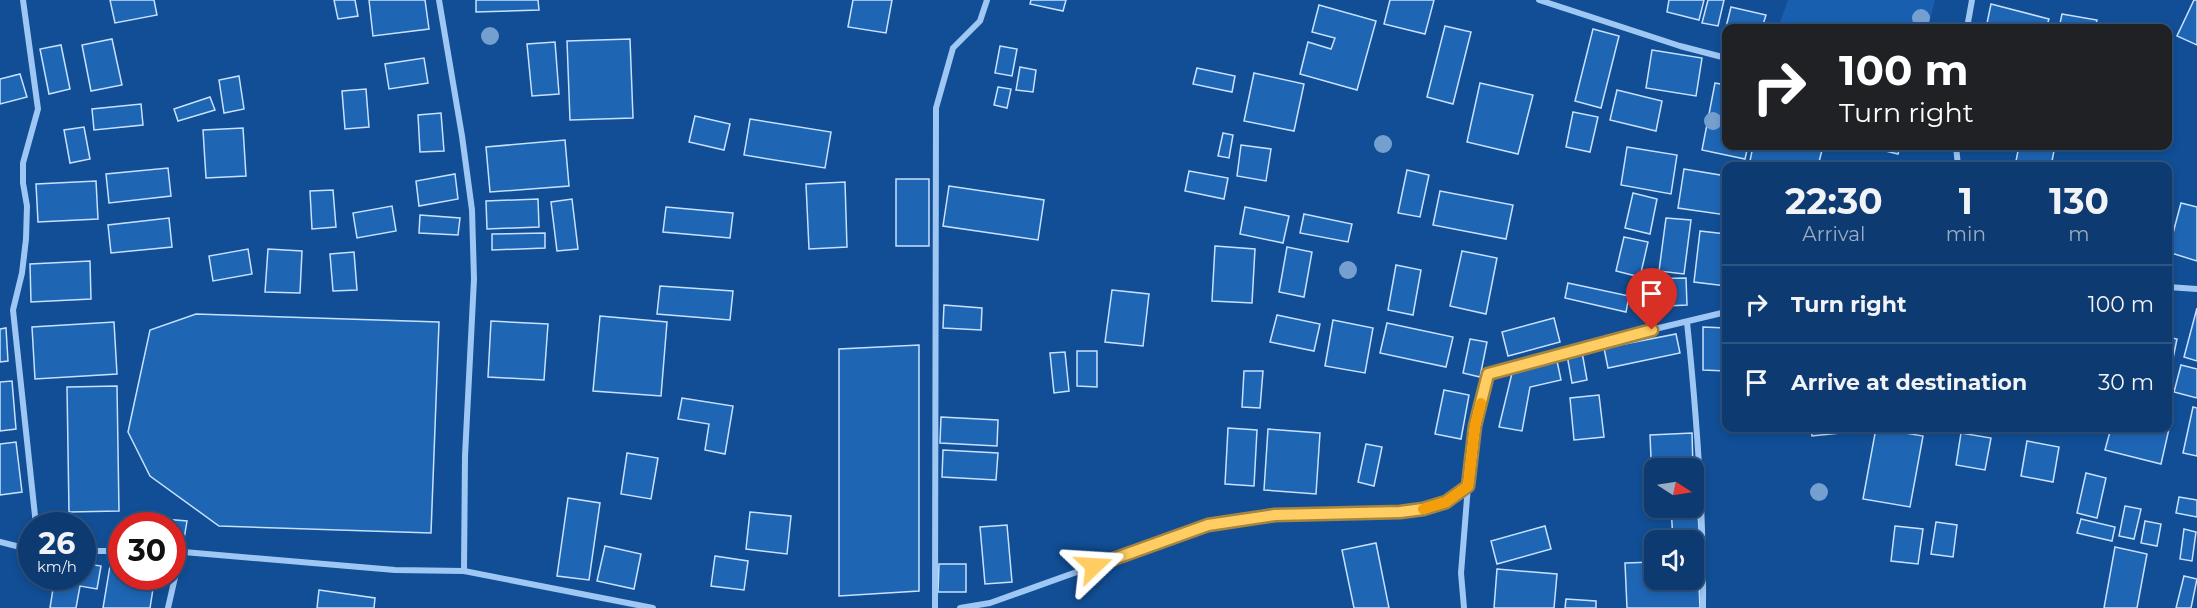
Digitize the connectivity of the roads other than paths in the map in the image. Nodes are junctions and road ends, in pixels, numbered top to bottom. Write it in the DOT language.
graph roads {
  1 [pos="23,0"];
  2 [pos="439,0"];
  3 [pos="987,0"];
  4 [pos="1539,0"];
  5 [pos="1972,0"];
  6 [pos="1968,24"];
  7 [pos="1722,57"];
  8 [pos="2172,287"];
  9 [pos="2197,289"];
  10 [pos="1722,313"];
  11 [pos="1687,322"];
  12 [pos="1468,486"];
  13 [pos="35,512"];
  14 [pos="0,542"];
  15 [pos="18,546"];
  16 [pos="186,550"];
  17 [pos="464,571"];
  18 [pos="172,590"];
  19 [pos="625,605"];
  20 [pos="991,605"];
  21 [pos="168,608"];
  22 [pos="653,608"];
  23 [pos="935,608"];
  24 [pos="960,608"];
  25 [pos="1464,608"];
  26 [pos="1703,608"];
  1 -- 13 [label="street"];
  2 -- 17 [label="street"];
  3 -- 23 [label="street"];
  4 -- 7 [label="street"];
  5 -- 6 [label="street"];
  8 -- 9 [label="street"];
  10 -- 11 [label="street"];
  11 -- 12 [label="street"];
  11 -- 26 [label="street"];
  12 -- 20 [label="street"];
  12 -- 25 [label="street"];
  14 -- 15 [label="street"];
  16 -- 17 [label="street"];
  17 -- 19 [label="street"];
  18 -- 21 [label="street"];
  19 -- 22 [label="street"];
  20 -- 24 [label="street"];
}
